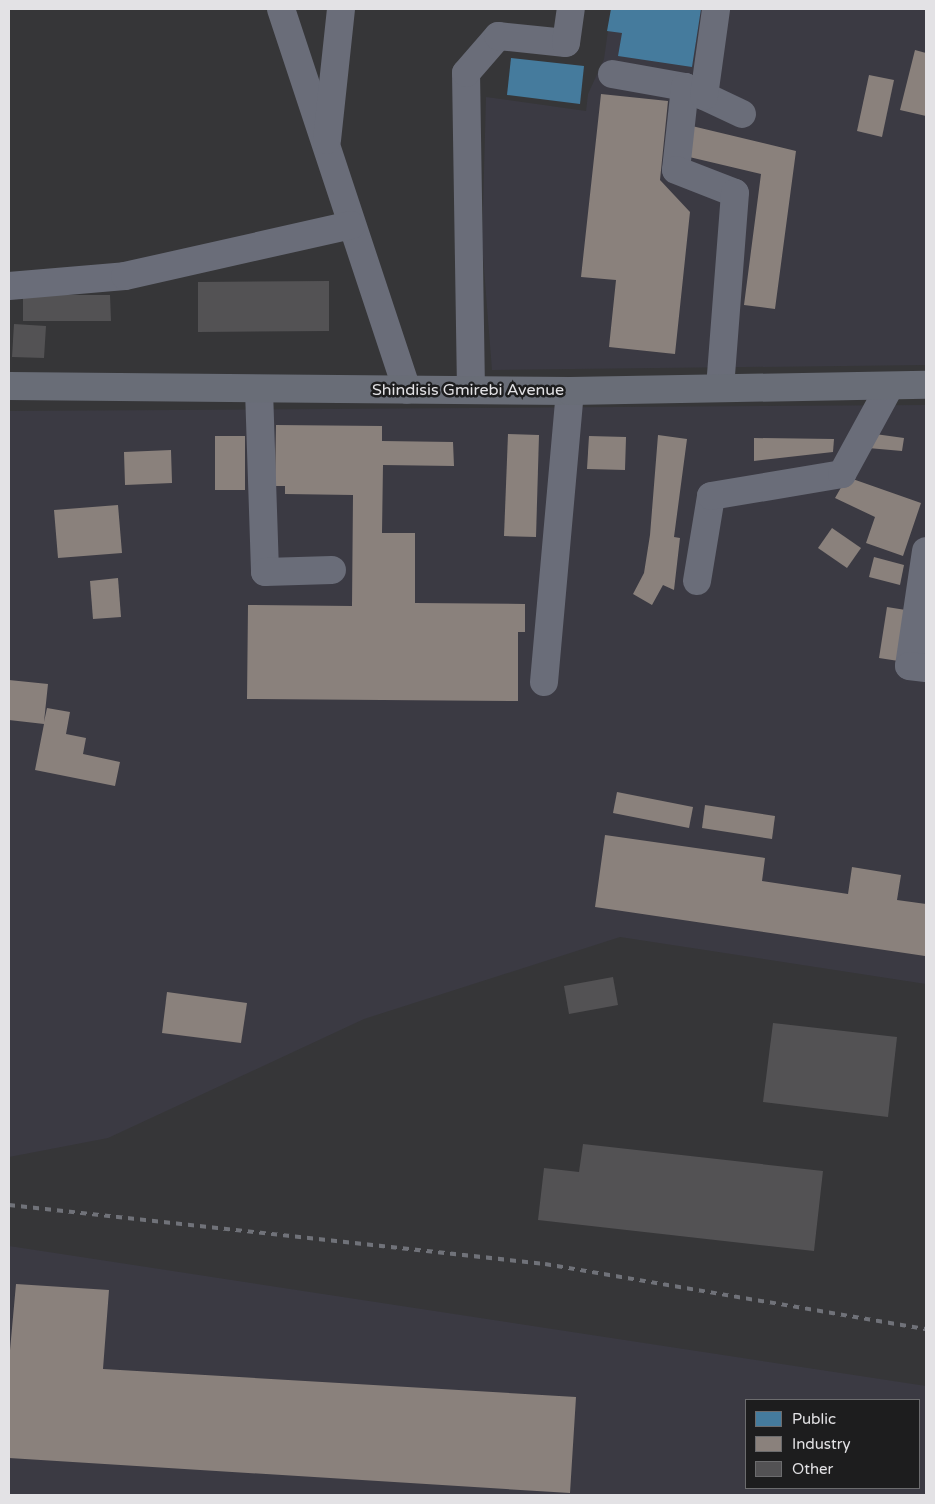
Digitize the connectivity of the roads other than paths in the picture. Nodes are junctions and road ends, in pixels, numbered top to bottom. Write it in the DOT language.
graph roads {
  1 [pos="281,9"];
  2 [pos="341,9"];
  3 [pos="571,9"];
  4 [pos="716,9"];
  5 [pos="612,74"];
  6 [pos="694,92"];
  7 [pos="742,114"];
  8 [pos="326,149"];
  9 [pos="351,225"];
  10 [pos="9,286"];
  11 [pos="926,385"];
  12 [pos="9,386"];
  13 [pos="890,386"];
  14 [pos="720,387"];
  15 [pos="259,390"];
  16 [pos="407,390"];
  17 [pos="471,390"];
  18 [pos="570,391"];
  19 [pos="926,551"];
  20 [pos="332,570"];
  21 [pos="697,581"];
  22 [pos="926,668"];
  23 [pos="544,682"];
  1 -- 8 [label="lane"];
  2 -- 8 [label="lane"];
  3 -- 17 [label="lane"];
  4 -- 6 [label="lane"];
  5 -- 6 [label="lane"];
  6 -- 7 [label="lane"];
  6 -- 14 [label="lane"];
  8 -- 9 [label="lane"];
  9 -- 10 [label="lane"];
  9 -- 16 [label="lane"];
  11 -- 13 [label="main road, Shindisis Gmirebi Avenue"];
  12 -- 15 [label="main road, Shindisis Gmirebi Avenue"];
  13 -- 14 [label="main road, Shindisis Gmirebi Avenue"];
  13 -- 21 [label="lane"];
  14 -- 18 [label="main road, Shindisis Gmirebi Avenue"];
  15 -- 16 [label="main road, Shindisis Gmirebi Avenue"];
  15 -- 20 [label="lane"];
  16 -- 17 [label="main road, Shindisis Gmirebi Avenue"];
  17 -- 18 [label="main road, Shindisis Gmirebi Avenue"];
  18 -- 23 [label="lane"];
  19 -- 22 [label="lane"];
}
